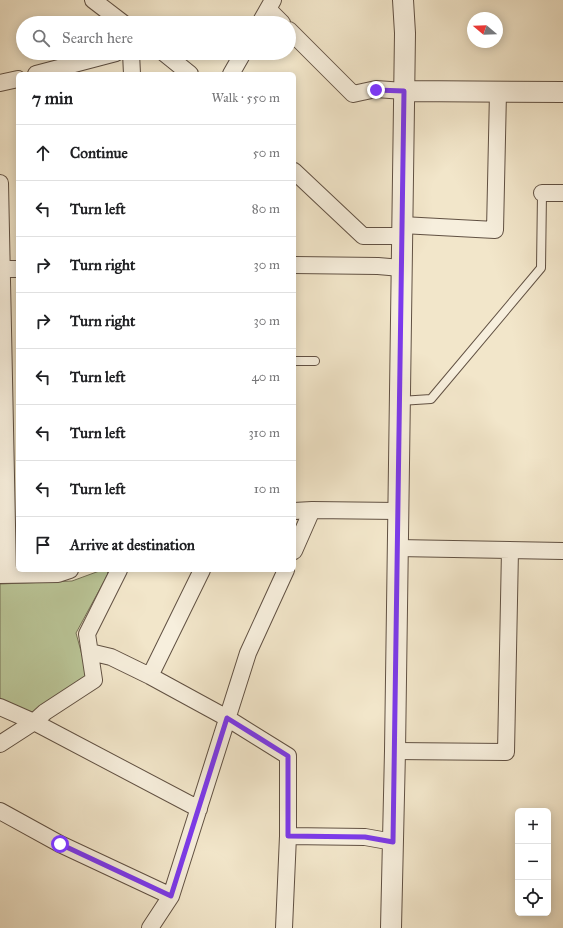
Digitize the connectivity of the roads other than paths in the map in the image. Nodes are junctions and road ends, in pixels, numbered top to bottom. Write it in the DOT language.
graph roads {
  1 [pos="93,0"];
  2 [pos="403,0"];
  3 [pos="270,4"];
  4 [pos="114,16"];
  5 [pos="264,16"];
  6 [pos="278,16"];
  7 [pos="296,37"];
  8 [pos="89,60"];
  9 [pos="131,60"];
  10 [pos="173,60"];
  11 [pos="239,60"];
  12 [pos="44,72"];
  13 [pos="132,72"];
  14 [pos="188,72"];
  15 [pos="232,72"];
  16 [pos="16,79"];
  17 [pos="0,83"];
  18 [pos="404,91"];
  19 [pos="498,92"];
  20 [pos="563,92"];
  21 [pos="296,173"];
  22 [pos="0,183"];
  23 [pos="542,193"];
  24 [pos="563,193"];
  25 [pos="402,231"];
  26 [pos="296,265"];
  27 [pos="401,268"];
  28 [pos="7,269"];
  29 [pos="296,361"];
  30 [pos="315,361"];
  31 [pos="400,401"];
  32 [pos="312,510"];
  33 [pos="296,511"];
  34 [pos="398,511"];
  35 [pos="296,546"];
  36 [pos="397,548"];
  37 [pos="510,550"];
  38 [pos="563,551"];
  39 [pos="64,572"];
  40 [pos="118,572"];
  41 [pos="201,572"];
  42 [pos="285,572"];
  43 [pos="4,574"];
  44 [pos="90,652"];
  45 [pos="150,676"];
  46 [pos="0,707"];
  47 [pos="227,718"];
  48 [pos="34,722"];
  49 [pos="0,744"];
  50 [pos="394,752"];
  51 [pos="199,809"];
  52 [pos="0,811"];
  53 [pos="288,836"];
  54 [pos="393,842"];
  55 [pos="171,896"];
  56 [pos="150,928"];
  57 [pos="284,928"];
  58 [pos="391,928"];
  1 -- 4 [label="street"];
  2 -- 18 [label="street"];
  3 -- 5 [label="street"];
  3 -- 6 [label="street"];
  7 -- 18 [label="street"];
  8 -- 12 [label="street"];
  9 -- 13 [label="street"];
  10 -- 14 [label="street"];
  11 -- 15 [label="street"];
  16 -- 17 [label="street"];
  18 -- 19 [label="street"];
  18 -- 25 [label="street"];
  19 -- 20 [label="street"];
  19 -- 25 [label="street"];
  21 -- 25 [label="street"];
  22 -- 28 [label="street"];
  23 -- 24 [label="street"];
  23 -- 31 [label="lane"];
  25 -- 27 [label="street"];
  26 -- 27 [label="street"];
  27 -- 31 [label="street"];
  28 -- 43 [label="street"];
  29 -- 30 [label="lane"];
  31 -- 34 [label="street"];
  32 -- 33 [label="street"];
  32 -- 34 [label="street"];
  32 -- 35 [label="street"];
  34 -- 36 [label="street"];
  36 -- 37 [label="street"];
  36 -- 50 [label="street"];
  37 -- 38 [label="street"];
  37 -- 50 [label="street"];
  39 -- 43 [label="street"];
  40 -- 44 [label="street"];
  41 -- 45 [label="street"];
  42 -- 47 [label="street"];
  44 -- 45 [label="street"];
  44 -- 48 [label="street"];
  45 -- 47 [label="street"];
  46 -- 48 [label="street"];
  47 -- 51 [label="street"];
  47 -- 53 [label="street"];
  48 -- 49 [label="street"];
  48 -- 51 [label="street"];
  50 -- 54 [label="street"];
  51 -- 55 [label="street"];
  52 -- 55 [label="street"];
  53 -- 54 [label="street"];
  53 -- 57 [label="street"];
  54 -- 58 [label="street"];
  55 -- 56 [label="street"];
}
